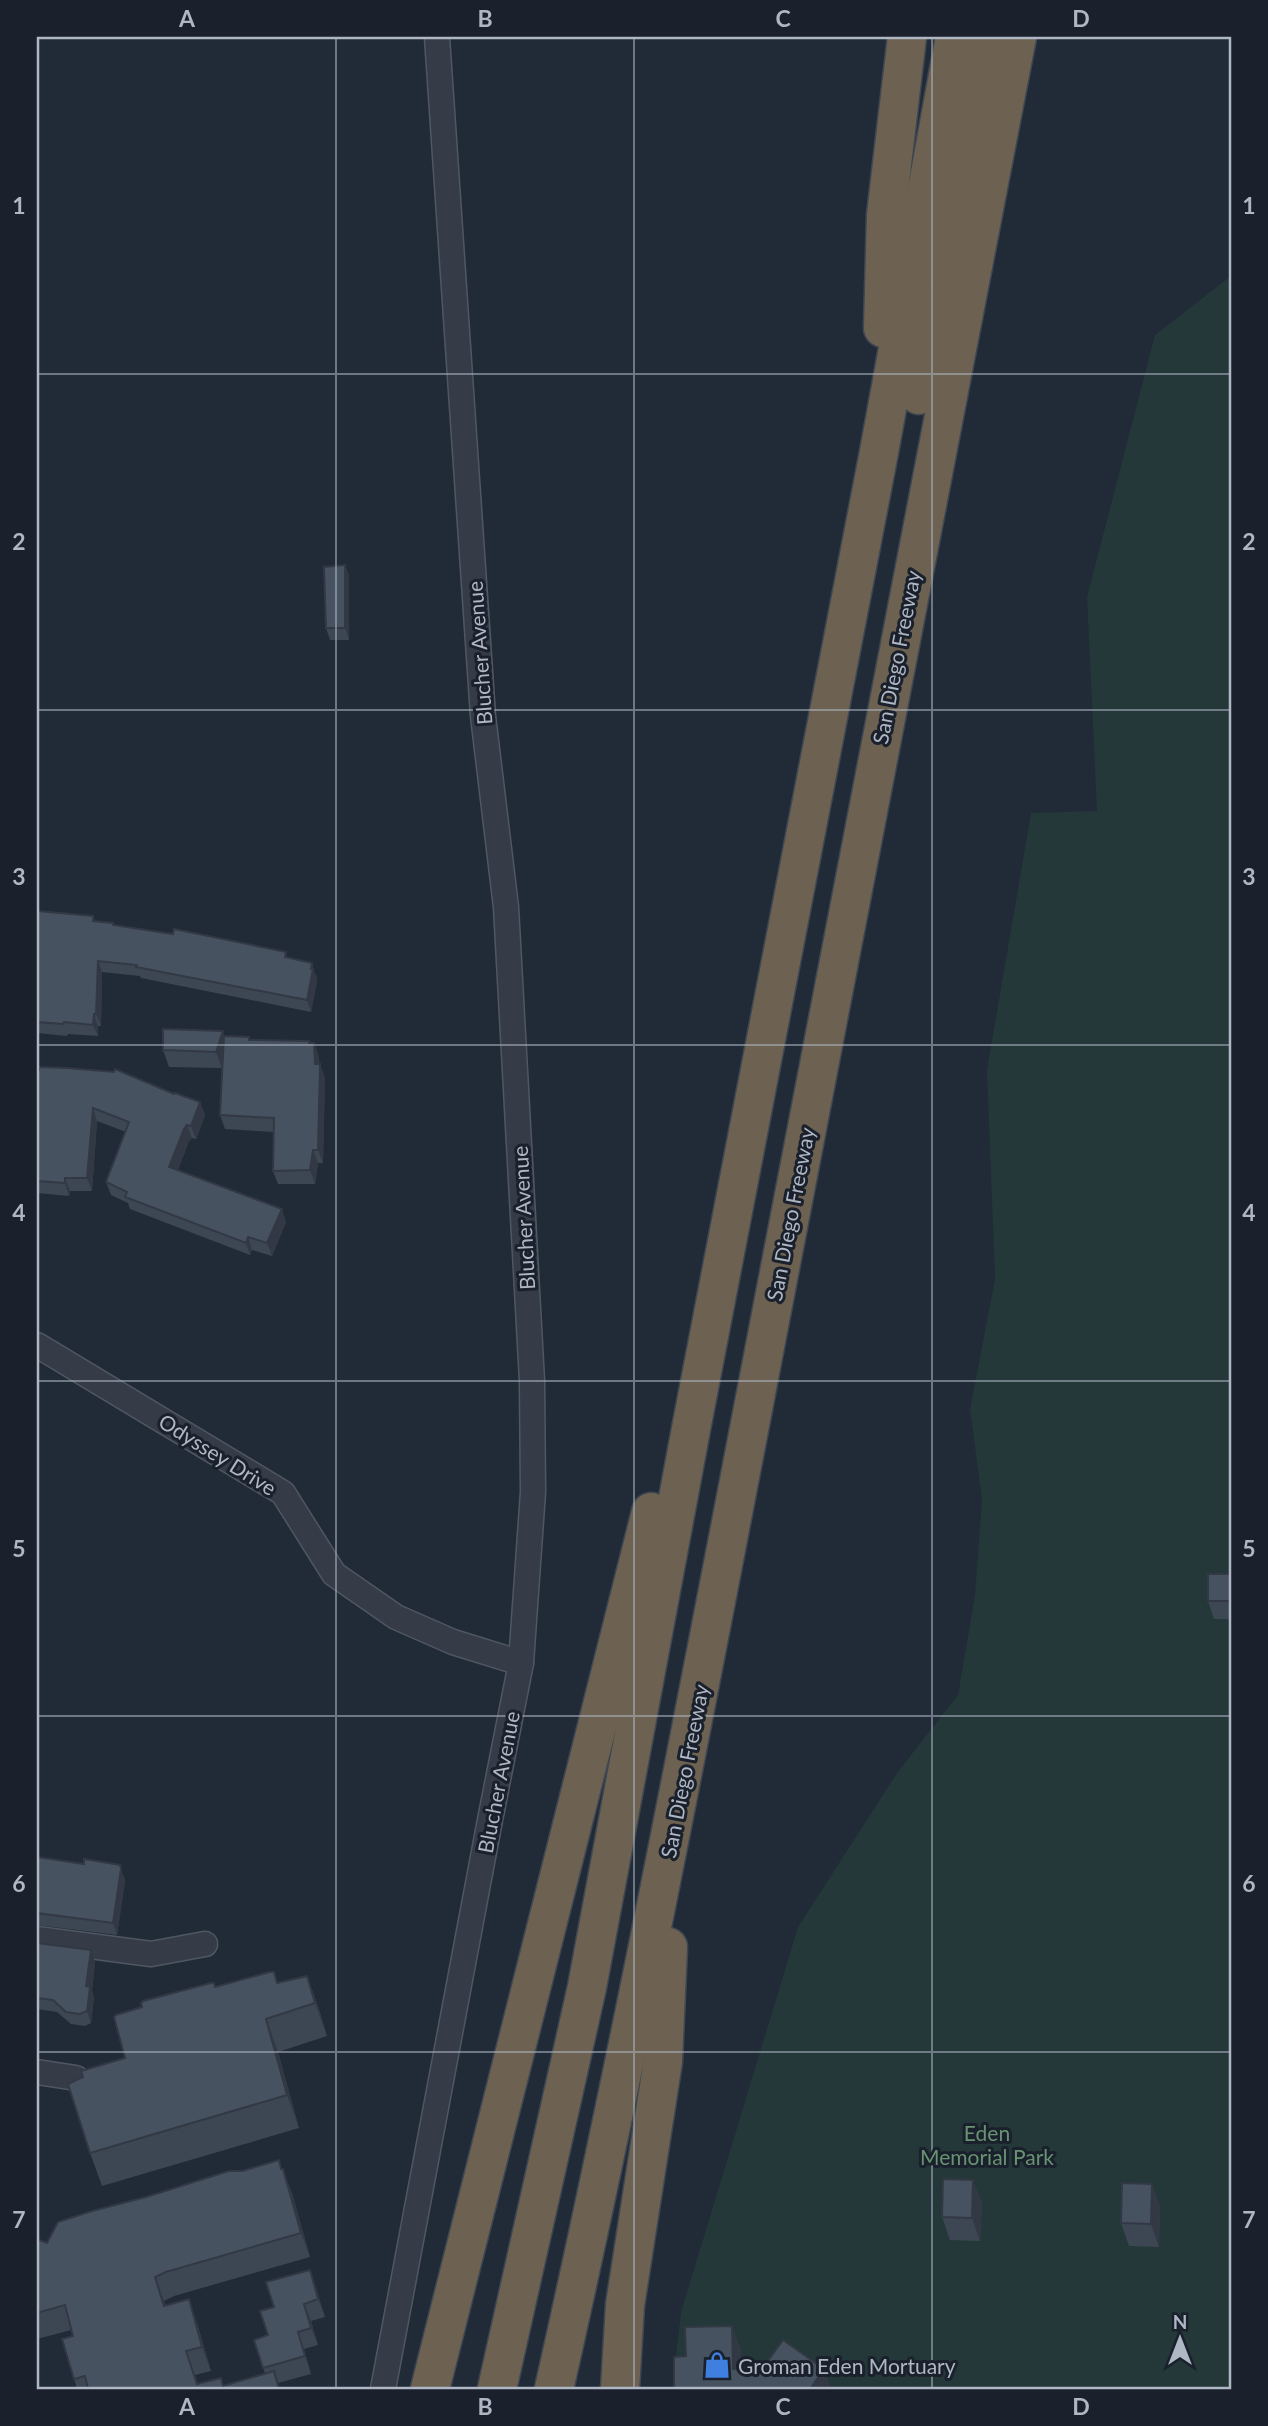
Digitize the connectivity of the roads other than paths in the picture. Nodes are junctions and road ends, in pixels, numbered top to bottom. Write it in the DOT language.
graph roads {
  1 [pos="437,37"];
  2 [pos="907,37"];
  3 [pos="956,37"];
  4 [pos="986,37"];
  5 [pos="1017,37"];
  6 [pos="879,452"];
  7 [pos="37,1345"];
  8 [pos="691,1429"];
  9 [pos="521,1663"];
  10 [pos="673,1830"];
  11 [pos="37,1939"];
  12 [pos="205,1944"];
  13 [pos="37,2072"];
  14 [pos="76,2078"];
  15 [pos="383,2389"];
  16 [pos="430,2389"];
  17 [pos="497,2389"];
  18 [pos="531,2389"];
  19 [pos="554,2389"];
  20 [pos="620,2389"];
  1 -- 9 [label="street, Blucher Avenue"];
  2 -- 6 [label="highway"];
  3 -- 6 [label="highway"];
  4 -- 18 [label="highway"];
  5 -- 10 [label="highway, San Diego Freeway"];
  6 -- 8 [label="highway"];
  7 -- 9 [label="street, Odyssey Drive"];
  8 -- 16 [label="highway"];
  8 -- 17 [label="highway"];
  9 -- 15 [label="street, Blucher Avenue"];
  10 -- 19 [label="highway, San Diego Freeway"];
  10 -- 20 [label="highway"];
  11 -- 12 [label="street"];
  13 -- 14 [label="street"];
}
